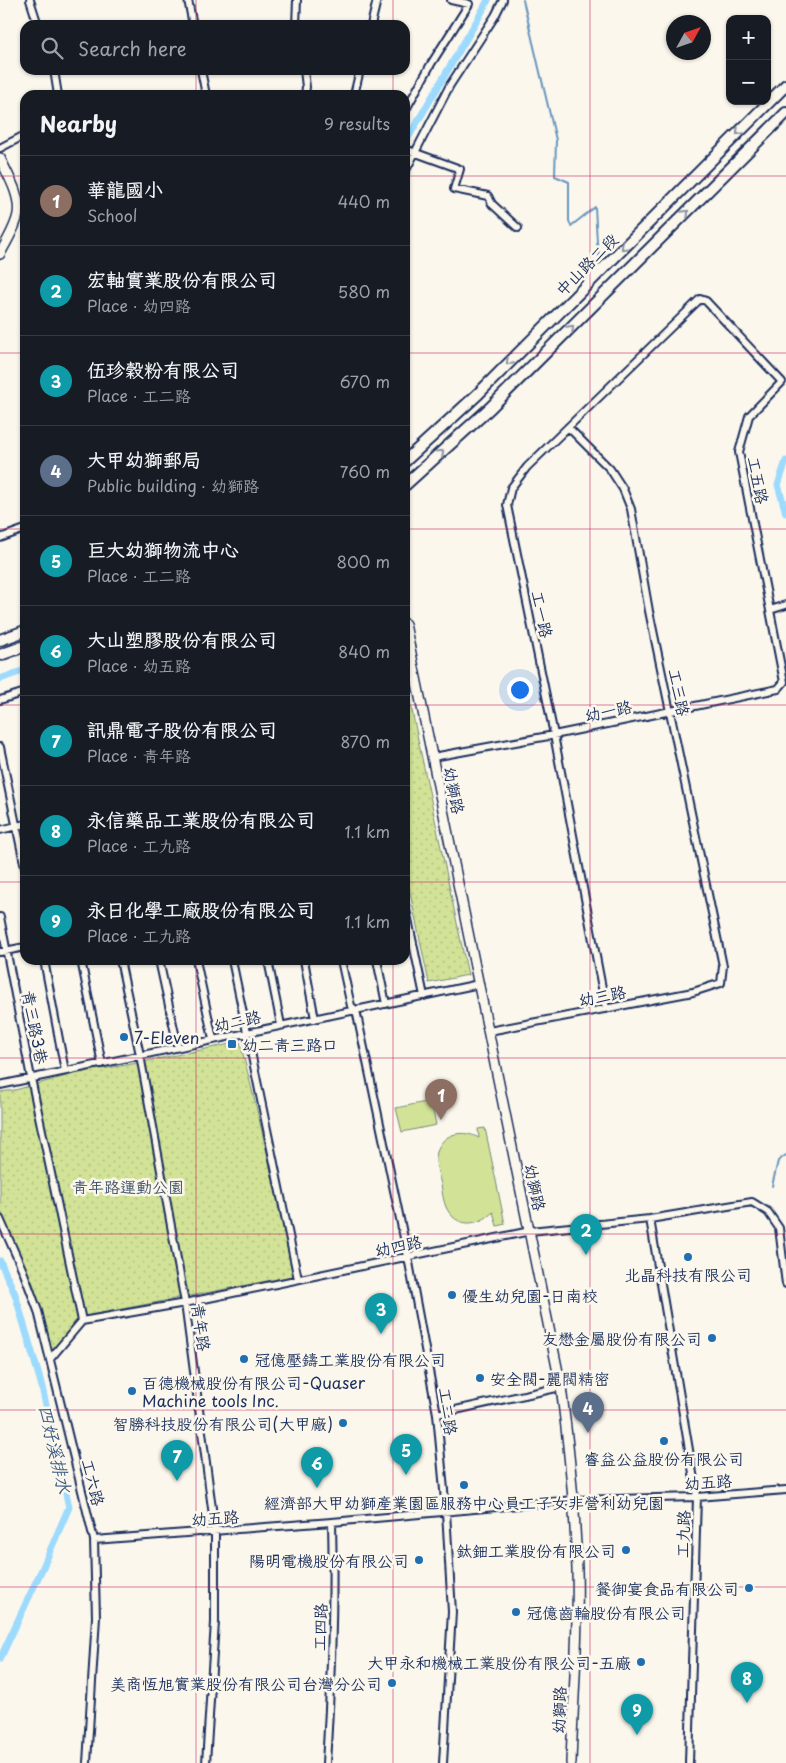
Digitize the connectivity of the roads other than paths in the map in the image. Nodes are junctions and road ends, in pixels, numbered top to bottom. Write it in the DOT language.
graph roads {
  1 [pos="30,0"];
  2 [pos="188,0"];
  3 [pos="297,0"];
  4 [pos="377,0"];
  5 [pos="451,0"];
  6 [pos="502,0"];
  7 [pos="36,20"];
  8 [pos="192,20"];
  9 [pos="296,20"];
  10 [pos="372,20"];
  11 [pos="55,75"];
  12 [pos="202,75"];
  13 [pos="305,75"];
  14 [pos="359,75"];
  15 [pos="786,85"];
  16 [pos="57,90"];
  17 [pos="205,90"];
  18 [pos="306,90"];
  19 [pos="355,90"];
  20 [pos="410,102"];
  21 [pos="786,112"];
  22 [pos="20,138"];
  23 [pos="0,148"];
  24 [pos="410,151"];
  25 [pos="415,153"];
  26 [pos="0,158"];
  27 [pos="410,162"];
  28 [pos="518,228"];
  29 [pos="0,254"];
  30 [pos="575,296"];
  31 [pos="700,300"];
  32 [pos="588,310"];
  33 [pos="784,381"];
  34 [pos="568,427"];
  35 [pos="410,454"];
  36 [pos="410,481"];
  37 [pos="20,531"];
  38 [pos="0,538"];
  39 [pos="786,605"];
  40 [pos="770,610"];
  41 [pos="20,633"];
  42 [pos="0,640"];
  43 [pos="20,648"];
  44 [pos="410,648"];
  45 [pos="0,655"];
  46 [pos="784,682"];
  47 [pos="20,694"];
  48 [pos="0,700"];
  49 [pos="670,711"];
  50 [pos="554,735"];
  51 [pos="0,748"];
  52 [pos="433,757"];
  53 [pos="20,825"];
  54 [pos="16,826"];
  55 [pos="0,830"];
  56 [pos="20,845"];
  57 [pos="0,918"];
  58 [pos="410,929"];
  59 [pos="20,948"];
  60 [pos="4,952"];
  61 [pos="45,965"];
  62 [pos="82,965"];
  63 [pos="121,965"];
  64 [pos="160,965"];
  65 [pos="197,965"];
  66 [pos="233,965"];
  67 [pos="269,965"];
  68 [pos="305,965"];
  69 [pos="343,965"];
  70 [pos="377,965"];
  71 [pos="721,983"];
  72 [pos="479,984"];
  73 [pos="424,996"];
  74 [pos="386,1004"];
  75 [pos="606,1009"];
  76 [pos="356,1010"];
  77 [pos="315,1019"];
  78 [pos="281,1025"];
  79 [pos="488,1031"];
  80 [pos="246,1032"];
  81 [pos="213,1040"];
  82 [pos="178,1047"];
  83 [pos="140,1055"];
  84 [pos="102,1064"];
  85 [pos="66,1071"];
  86 [pos="32,1078"];
  87 [pos="0,1086"];
  88 [pos="0,1219"];
  89 [pos="650,1219"];
  90 [pos="530,1231"];
  91 [pos="408,1257"];
  92 [pos="298,1279"];
  93 [pos="786,1284"];
  94 [pos="185,1303"];
  95 [pos="82,1321"];
  96 [pos="50,1359"];
  97 [pos="562,1387"];
  98 [pos="437,1414"];
  99 [pos="786,1490"];
  100 [pos="697,1497"];
  101 [pos="574,1500"];
  102 [pos="446,1512"];
  103 [pos="332,1522"];
  104 [pos="215,1531"];
  105 [pos="94,1540"];
  106 [pos="87,1763"];
  107 [pos="206,1763"];
  108 [pos="326,1763"];
  109 [pos="443,1763"];
  110 [pos="571,1763"];
  111 [pos="689,1763"];
  1 -- 7 [label="street"];
  2 -- 8 [label="street"];
  3 -- 9 [label="street"];
  4 -- 10 [label="street"];
  5 -- 20 [label="street"];
  6 -- 25 [label="street"];
  11 -- 16 [label="street"];
  12 -- 17 [label="street"];
  13 -- 18 [label="street"];
  14 -- 19 [label="street"];
  15 -- 30 [label="main road, 中山路二段, one-way"];
  32 -- 21 [label="main road, one-way"];
  22 -- 23 [label="street"];
  24 -- 25 [label="street"];
  25 -- 27 [label="street"];
  25 -- 28 [label="street"];
  26 -- 29 [label="street"];
  30 -- 32 [label="main road"];
  30 -- 35 [label="main road, 中山路二段, one-way"];
  31 -- 33 [label="street, 工五路"];
  31 -- 34 [label="street, 工一路"];
  36 -- 32 [label="main road, one-way"];
  33 -- 40 [label="street, 工五路"];
  34 -- 49 [label="street, 工三路"];
  34 -- 50 [label="street, 工一路"];
  37 -- 38 [label="street"];
  39 -- 40 [label="street"];
  40 -- 46 [label="street, 工五路"];
  41 -- 42 [label="main road"];
  43 -- 45 [label="main road"];
  44 -- 52 [label="street, 幼獅路"];
  46 -- 49 [label="street, 幼一路"];
  47 -- 48 [label="street"];
  49 -- 50 [label="street, 幼一路"];
  49 -- 71 [label="street, 工三路"];
  50 -- 52 [label="street, 幼一路"];
  50 -- 75 [label="street, 工一路"];
  51 -- 54 [label="street"];
  52 -- 72 [label="street, 幼獅路"];
  53 -- 54 [label="street"];
  54 -- 55 [label="street"];
  54 -- 56 [label="street"];
  57 -- 60 [label="street, 青三路3巷"];
  58 -- 73 [label="street"];
  59 -- 60 [label="street"];
  60 -- 86 [label="street, 青三路3巷"];
  61 -- 85 [label="street"];
  62 -- 84 [label="street"];
  63 -- 83 [label="street, 青年路"];
  64 -- 82 [label="street"];
  65 -- 81 [label="street"];
  66 -- 80 [label="street"];
  67 -- 78 [label="street"];
  68 -- 77 [label="street"];
  69 -- 76 [label="street, 工二路"];
  70 -- 74 [label="street"];
  71 -- 75 [label="street, 幼三路"];
  72 -- 73 [label="street, 幼二路"];
  72 -- 79 [label="street, 幼獅路"];
  73 -- 74 [label="street, 幼二路"];
  74 -- 76 [label="street, 幼二路"];
  75 -- 79 [label="street, 幼三路"];
  76 -- 77 [label="street, 幼二路"];
  76 -- 91 [label="street, 工二路"];
  77 -- 78 [label="street, 幼二路"];
  78 -- 80 [label="street, 幼二路"];
  79 -- 90 [label="street, 幼獅路"];
  80 -- 81 [label="street, 幼二路"];
  80 -- 92 [label="street"];
  81 -- 82 [label="street, 幼二路"];
  82 -- 83 [label="street, 幼二路"];
  83 -- 84 [label="street, 幼二路"];
  83 -- 94 [label="street, 青年路"];
  84 -- 85 [label="street, 幼二路"];
  85 -- 86 [label="street, 幼二路"];
  86 -- 87 [label="street, 幼二路"];
  86 -- 95 [label="street, 青三路3巷"];
  88 -- 96 [label="street, 工六路"];
  89 -- 90 [label="street, 幼四路"];
  89 -- 93 [label="street, 幼四路"];
  89 -- 100 [label="street, 工九路"];
  90 -- 91 [label="street, 幼四路"];
  90 -- 97 [label="street, 幼獅路"];
  91 -- 92 [label="street, 幼四路"];
  91 -- 98 [label="street, 工二路"];
  92 -- 94 [label="street, 幼四路"];
  94 -- 95 [label="street, 幼四路"];
  94 -- 104 [label="street, 青年路"];
  95 -- 96 [label="street"];
  96 -- 105 [label="street, 工六路"];
  97 -- 98 [label="street"];
  97 -- 101 [label="street, 幼獅路"];
  98 -- 102 [label="street, 工二路"];
  99 -- 100 [label="street, 幼五路"];
  100 -- 101 [label="street, 幼五路"];
  100 -- 111 [label="street, 工九路"];
  101 -- 102 [label="street, 幼五路"];
  101 -- 110 [label="street, 幼獅路"];
  102 -- 103 [label="street, 幼五路"];
  102 -- 109 [label="street, 工二路"];
  103 -- 104 [label="street, 幼五路"];
  103 -- 108 [label="street, 工四路"];
  104 -- 105 [label="street, 幼五路"];
  104 -- 107 [label="street, 青年路"];
  105 -- 106 [label="street, 工六路"];
}
